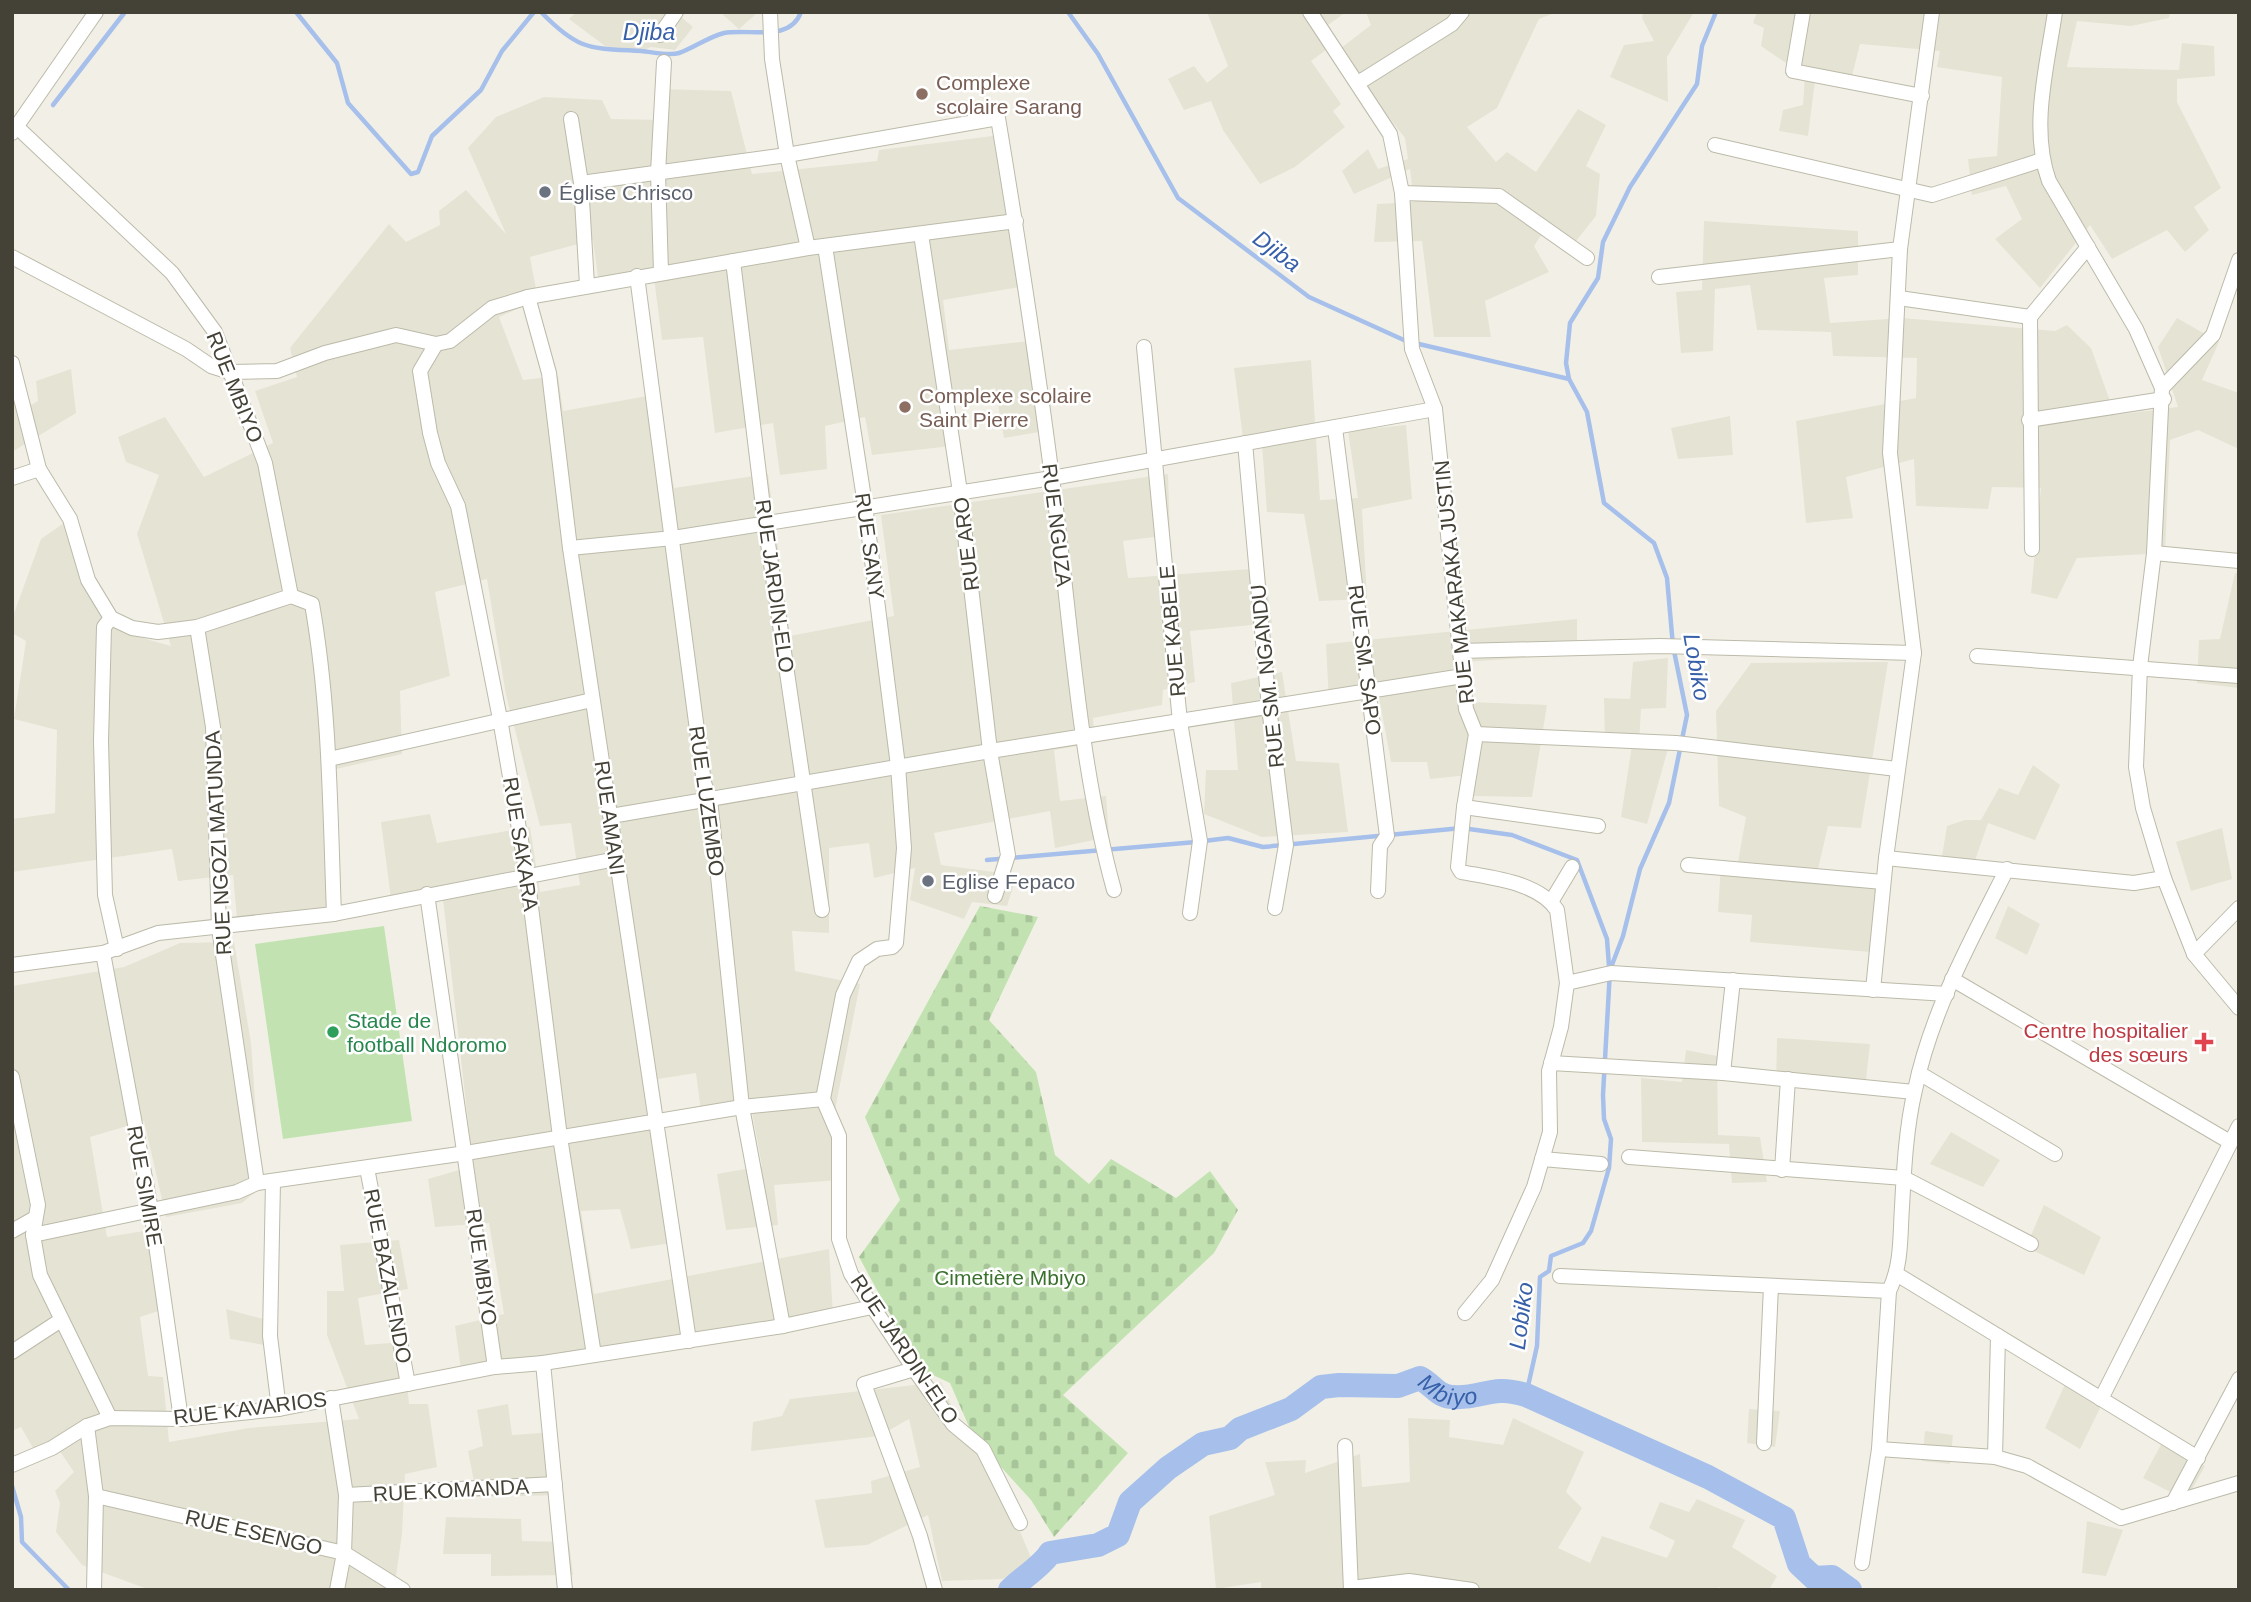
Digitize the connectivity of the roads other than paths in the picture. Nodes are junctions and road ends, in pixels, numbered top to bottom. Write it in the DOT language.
graph roads {
  1 [pos="96,12"];
  2 [pos="676,12"];
  3 [pos="771,12"];
  4 [pos="1310,12"];
  5 [pos="1462,12"];
  6 [pos="1803,12"];
  7 [pos="1932,12"];
  8 [pos="2055,12"];
  9 [pos="660,35"];
  10 [pos="664,62"];
  11 [pos="1358,83"];
  12 [pos="1922,96"];
  13 [pos="571,119"];
  14 [pos="15,130"];
  15 [pos="1715,145"];
  16 [pos="787,155"];
  17 [pos="2042,160"];
  18 [pos="658,173"];
  19 [pos="581,183"];
  20 [pos="1910,190"];
  21 [pos="1402,192"];
  22 [pos="1016,221"];
  23 [pos="921,234"];
  24 [pos="825,246"];
  25 [pos="2088,247"];
  26 [pos="808,248"];
  27 [pos="1900,249"];
  28 [pos="12,257"];
  29 [pos="1587,258"];
  30 [pos="2239,260"];
  31 [pos="733,261"];
  32 [pos="661,272"];
  33 [pos="637,276"];
  34 [pos="1659,277"];
  35 [pos="587,285"];
  36 [pos="528,297"];
  37 [pos="1899,298"];
  38 [pos="2030,317"];
  39 [pos="436,344"];
  40 [pos="1144,347"];
  41 [pos="12,363"];
  42 [pos="230,372"];
  43 [pos="2163,393"];
  44 [pos="1435,409"];
  45 [pos="2029,420"];
  46 [pos="1335,428"];
  47 [pos="1245,443"];
  48 [pos="1157,461"];
  49 [pos="39,469"];
  50 [pos="12,478"];
  51 [pos="1052,478"];
  52 [pos="960,492"];
  53 [pos="865,505"];
  54 [pos="765,523"];
  55 [pos="673,538"];
  56 [pos="570,548"];
  57 [pos="2032,549"];
  58 [pos="2154,553"];
  59 [pos="2239,561"];
  60 [pos="291,596"];
  61 [pos="111,618"];
  62 [pos="197,628"];
  63 [pos="1460,651"];
  64 [pos="1914,653"];
  65 [pos="1977,656"];
  66 [pos="2140,667"];
  67 [pos="1463,676"];
  68 [pos="2239,676"];
  69 [pos="1369,692"];
  70 [pos="592,700"];
  71 [pos="1269,708"];
  72 [pos="500,719"];
  73 [pos="1180,722"];
  74 [pos="1476,734"];
  75 [pos="1083,737"];
  76 [pos="990,751"];
  77 [pos="329,759"];
  78 [pos="898,766"];
  79 [pos="1897,769"];
  80 [pos="803,782"];
  81 [pos="710,799"];
  82 [pos="1464,807"];
  83 [pos="611,816"];
  84 [pos="1598,826"];
  85 [pos="1886,858"];
  86 [pos="616,859"];
  87 [pos="1688,865"];
  88 [pos="1572,867"];
  89 [pos="2007,869"];
  90 [pos="527,875"];
  91 [pos="2165,878"];
  92 [pos="1883,882"];
  93 [pos="1114,890"];
  94 [pos="1378,891"];
  95 [pos="427,894"];
  96 [pos="995,896"];
  97 [pos="1551,902"];
  98 [pos="1275,908"];
  99 [pos="2239,908"];
  100 [pos="822,910"];
  101 [pos="1191,913"];
  102 [pos="334,914"];
  103 [pos="219,928"];
  104 [pos="117,948"];
  105 [pos="103,953"];
  106 [pos="2194,954"];
  107 [pos="12,965"];
  108 [pos="1952,979"];
  109 [pos="1733,980"];
  110 [pos="1567,983"];
  111 [pos="1873,990"];
  112 [pos="1947,994"];
  113 [pos="2239,1008"];
  114 [pos="1551,1063"];
  115 [pos="1723,1073"];
  116 [pos="1919,1073"];
  117 [pos="12,1077"];
  118 [pos="1788,1079"];
  119 [pos="1914,1091"];
  120 [pos="823,1099"];
  121 [pos="742,1107"];
  122 [pos="654,1120"];
  123 [pos="2239,1126"];
  124 [pos="17,1132"];
  125 [pos="559,1137"];
  126 [pos="2230,1142"];
  127 [pos="466,1153"];
  128 [pos="2055,1154"];
  129 [pos="1629,1157"];
  130 [pos="1542,1159"];
  131 [pos="1601,1164"];
  132 [pos="368,1167"];
  133 [pos="1782,1170"];
  134 [pos="1903,1178"];
  135 [pos="273,1181"];
  136 [pos="257,1183"];
  137 [pos="151,1210"];
  138 [pos="36,1218"];
  139 [pos="12,1231"];
  140 [pos="33,1235"];
  141 [pos="2031,1244"];
  142 [pos="1898,1275"];
  143 [pos="1560,1276"];
  144 [pos="1771,1286"];
  145 [pos="1889,1291"];
  146 [pos="872,1307"];
  147 [pos="1465,1313"];
  148 [pos="61,1320"];
  149 [pos="783,1326"];
  150 [pos="1998,1336"];
  151 [pos="689,1341"];
  152 [pos="12,1352"];
  153 [pos="594,1355"];
  154 [pos="543,1363"];
  155 [pos="495,1367"];
  156 [pos="914,1369"];
  157 [pos="2239,1379"];
  158 [pos="408,1384"];
  159 [pos="331,1398"];
  160 [pos="2101,1399"];
  161 [pos="279,1409"];
  162 [pos="110,1418"];
  163 [pos="181,1419"];
  164 [pos="87,1426"];
  165 [pos="1764,1443"];
  166 [pos="1345,1446"];
  167 [pos="1879,1449"];
  168 [pos="1995,1457"];
  169 [pos="2198,1458"];
  170 [pos="12,1465"];
  171 [pos="2239,1483"];
  172 [pos="555,1485"];
  173 [pos="346,1495"];
  174 [pos="96,1496"];
  175 [pos="2173,1503"];
  176 [pos="1020,1524"];
  177 [pos="344,1553"];
  178 [pos="1863,1563"];
  179 [pos="1351,1589"];
  180 [pos="94,1590"];
  181 [pos="337,1590"];
  182 [pos="403,1590"];
  183 [pos="565,1590"];
  184 [pos="935,1590"];
  185 [pos="1472,1590"];
  1 -- 14 [label="street"];
  2 -- 9 [label="street"];
  3 -- 16 [label="street"];
  4 -- 11 [label="street, RUE MAKARAKA JUSTIN"];
  5 -- 11 [label="street"];
  6 -- 12 [label="street"];
  7 -- 12 [label="street"];
  8 -- 17 [label="street"];
  10 -- 18 [label="street"];
  11 -- 21 [label="street, RUE MAKARAKA JUSTIN"];
  12 -- 20 [label="street"];
  13 -- 19 [label="street"];
  14 -- 42 [label="street, RUE MBIYO"];
  15 -- 20 [label="street"];
  16 -- 18 [label="street"];
  16 -- 22 [label="street, RUE NGUZA"];
  16 -- 26 [label="street"];
  17 -- 20 [label="street"];
  17 -- 25 [label="street"];
  18 -- 19 [label="street"];
  18 -- 32 [label="street"];
  19 -- 35 [label="street"];
  20 -- 27 [label="street"];
  21 -- 29 [label="street"];
  21 -- 44 [label="street, RUE MAKARAKA JUSTIN"];
  22 -- 23 [label="street"];
  22 -- 51 [label="street, RUE NGUZA"];
  23 -- 24 [label="street"];
  23 -- 52 [label="street, RUE ARO"];
  24 -- 26 [label="street"];
  24 -- 53 [label="street, RUE SANY"];
  25 -- 38 [label="street"];
  25 -- 43 [label="street"];
  26 -- 31 [label="street"];
  27 -- 34 [label="street"];
  27 -- 37 [label="street"];
  28 -- 42 [label="street"];
  30 -- 43 [label="street"];
  31 -- 32 [label="street"];
  31 -- 54 [label="street, RUE JARDIN-ELO"];
  32 -- 33 [label="street"];
  33 -- 35 [label="street"];
  33 -- 55 [label="street, RUE LUZEMBO"];
  35 -- 36 [label="street"];
  36 -- 39 [label="street"];
  36 -- 56 [label="street, RUE AMANI"];
  37 -- 38 [label="street"];
  37 -- 64 [label="street"];
  38 -- 45 [label="street"];
  39 -- 42 [label="street"];
  39 -- 72 [label="street, RUE SAKARA"];
  40 -- 48 [label="street, RUE KABELE"];
  41 -- 49 [label="street"];
  42 -- 60 [label="street, RUE MBIYO"];
  43 -- 45 [label="street"];
  43 -- 58 [label="street"];
  44 -- 46 [label="street"];
  44 -- 63 [label="street, RUE MAKARAKA JUSTIN"];
  45 -- 57 [label="street"];
  46 -- 47 [label="street"];
  46 -- 69 [label="street, RUE SM. SAPO"];
  47 -- 48 [label="street"];
  47 -- 71 [label="street, RUE SM. NGANDU"];
  48 -- 51 [label="street"];
  48 -- 73 [label="street, RUE KABELE"];
  49 -- 50 [label="street"];
  49 -- 61 [label="street"];
  51 -- 52 [label="street"];
  51 -- 75 [label="street, RUE NGUZA"];
  52 -- 53 [label="street"];
  52 -- 76 [label="street, RUE ARO"];
  53 -- 54 [label="street"];
  53 -- 78 [label="street, RUE SANY"];
  54 -- 55 [label="street"];
  54 -- 80 [label="street, RUE JARDIN-ELO"];
  55 -- 56 [label="street"];
  55 -- 81 [label="street, RUE LUZEMBO"];
  56 -- 70 [label="street, RUE AMANI"];
  58 -- 59 [label="street"];
  58 -- 66 [label="street"];
  60 -- 62 [label="street"];
  60 -- 77 [label="street"];
  61 -- 62 [label="street"];
  61 -- 104 [label="street"];
  62 -- 103 [label="street, RUE NGOZI MATUNDA"];
  63 -- 64 [label="street"];
  63 -- 67 [label="street, RUE MAKARAKA JUSTIN"];
  64 -- 79 [label="street"];
  65 -- 66 [label="street"];
  66 -- 68 [label="street"];
  66 -- 91 [label="street"];
  67 -- 69 [label="street"];
  67 -- 74 [label="street, RUE MAKARAKA JUSTIN"];
  69 -- 71 [label="street"];
  69 -- 94 [label="street, RUE SM. SAPO"];
  70 -- 72 [label="street"];
  70 -- 83 [label="street, RUE AMANI"];
  71 -- 73 [label="street"];
  71 -- 98 [label="street, RUE SM. NGANDU"];
  72 -- 77 [label="street"];
  72 -- 90 [label="street, RUE SAKARA"];
  73 -- 75 [label="street"];
  73 -- 101 [label="street, RUE KABELE"];
  74 -- 79 [label="street"];
  74 -- 82 [label="street, RUE MAKARAKA JUSTIN"];
  75 -- 76 [label="street"];
  75 -- 93 [label="street, RUE NGUZA"];
  76 -- 78 [label="street"];
  76 -- 96 [label="street, RUE ARO"];
  77 -- 102 [label="street"];
  78 -- 80 [label="street"];
  78 -- 120 [label="street, RUE SANY"];
  79 -- 85 [label="street"];
  80 -- 81 [label="street"];
  80 -- 100 [label="street, RUE JARDIN-ELO"];
  81 -- 83 [label="street"];
  81 -- 121 [label="street, RUE LUZEMBO"];
  82 -- 84 [label="street"];
  82 -- 97 [label="street, RUE MAKARAKA JUSTIN"];
  83 -- 86 [label="street, RUE AMANI"];
  85 -- 89 [label="street"];
  85 -- 92 [label="street"];
  86 -- 90 [label="street"];
  86 -- 122 [label="street, RUE AMANI"];
  87 -- 92 [label="street"];
  88 -- 97 [label="street"];
  89 -- 91 [label="street"];
  89 -- 108 [label="street"];
  90 -- 95 [label="street"];
  90 -- 125 [label="street, RUE SAKARA"];
  91 -- 106 [label="street"];
  92 -- 111 [label="street"];
  95 -- 102 [label="street"];
  95 -- 127 [label="street, RUE MBIYO"];
  97 -- 110 [label="street"];
  99 -- 106 [label="street"];
  102 -- 103 [label="street"];
  103 -- 104 [label="street"];
  103 -- 136 [label="street, RUE NGOZI MATUNDA"];
  104 -- 105 [label="street"];
  105 -- 107 [label="street"];
  105 -- 137 [label="street, RUE SIMIRE"];
  106 -- 113 [label="street"];
  108 -- 112 [label="street"];
  108 -- 126 [label="street"];
  109 -- 110 [label="street"];
  109 -- 111 [label="street"];
  109 -- 115 [label="street"];
  110 -- 114 [label="street"];
  111 -- 112 [label="street"];
  112 -- 116 [label="street"];
  114 -- 115 [label="street"];
  114 -- 130 [label="street"];
  115 -- 118 [label="street"];
  116 -- 119 [label="street"];
  116 -- 128 [label="street"];
  117 -- 124 [label="street"];
  118 -- 119 [label="street"];
  118 -- 133 [label="street"];
  119 -- 134 [label="street"];
  120 -- 121 [label="street"];
  120 -- 146 [label="street, RUE JARDIN-ELO"];
  121 -- 122 [label="street"];
  121 -- 149 [label="street, RUE LUZEMBO"];
  122 -- 125 [label="street"];
  122 -- 151 [label="street, RUE AMANI"];
  123 -- 126 [label="street"];
  124 -- 138 [label="street"];
  125 -- 127 [label="street"];
  125 -- 153 [label="street, RUE SAKARA"];
  126 -- 160 [label="street"];
  127 -- 132 [label="street"];
  127 -- 155 [label="street, RUE MBIYO"];
  129 -- 133 [label="street"];
  130 -- 131 [label="street"];
  130 -- 147 [label="street"];
  132 -- 135 [label="street"];
  132 -- 158 [label="street, RUE BAZALENDO"];
  133 -- 134 [label="street"];
  134 -- 141 [label="street"];
  134 -- 142 [label="street"];
  135 -- 136 [label="street"];
  135 -- 161 [label="street"];
  136 -- 137 [label="street"];
  137 -- 140 [label="street"];
  137 -- 163 [label="street, RUE SIMIRE"];
  138 -- 139 [label="street"];
  138 -- 140 [label="street"];
  140 -- 148 [label="street"];
  142 -- 145 [label="street"];
  142 -- 150 [label="street"];
  143 -- 144 [label="street"];
  144 -- 145 [label="street"];
  144 -- 165 [label="street"];
  145 -- 167 [label="street"];
  146 -- 149 [label="street"];
  146 -- 156 [label="street, RUE JARDIN-ELO"];
  148 -- 152 [label="street"];
  148 -- 162 [label="street"];
  149 -- 151 [label="street"];
  150 -- 160 [label="street"];
  150 -- 168 [label="street"];
  151 -- 153 [label="street"];
  153 -- 154 [label="street"];
  154 -- 155 [label="street"];
  154 -- 172 [label="street"];
  155 -- 158 [label="street, RUE KAVARIOS"];
  156 -- 176 [label="street, RUE JARDIN-ELO"];
  156 -- 184 [label="street"];
  157 -- 169 [label="street"];
  158 -- 159 [label="street, RUE KAVARIOS"];
  159 -- 161 [label="street, RUE KAVARIOS"];
  159 -- 173 [label="street"];
  160 -- 169 [label="street"];
  161 -- 163 [label="street, RUE KAVARIOS"];
  162 -- 163 [label="street, RUE KAVARIOS"];
  162 -- 164 [label="street, RUE KAVARIOS"];
  164 -- 170 [label="street, RUE KAVARIOS"];
  164 -- 174 [label="street"];
  166 -- 179 [label="street"];
  167 -- 168 [label="street"];
  167 -- 178 [label="street"];
  168 -- 175 [label="street"];
  169 -- 175 [label="street"];
  171 -- 175 [label="street"];
  172 -- 173 [label="street, RUE KOMANDA"];
  172 -- 183 [label="street"];
  173 -- 177 [label="street"];
  174 -- 177 [label="street, RUE ESENGO"];
  174 -- 180 [label="street"];
  177 -- 181 [label="street"];
  177 -- 182 [label="street, RUE ESENGO"];
  179 -- 185 [label="street"];
}
